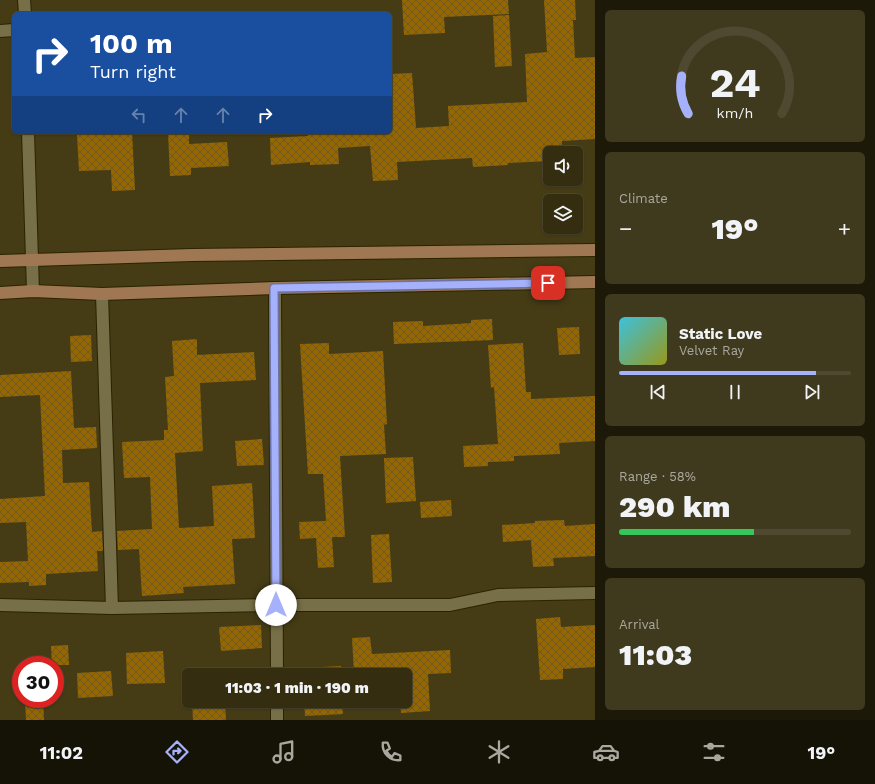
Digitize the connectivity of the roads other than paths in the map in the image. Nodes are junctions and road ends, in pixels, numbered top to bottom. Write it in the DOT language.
graph roads {
  1 [pos="24,0"];
  2 [pos="25,12"];
  3 [pos="0,30"];
  4 [pos="12,30"];
  5 [pos="28,134"];
  6 [pos="595,250"];
  7 [pos="0,261"];
  8 [pos="32,261"];
  9 [pos="595,282"];
  10 [pos="274,288"];
  11 [pos="33,292"];
  12 [pos="0,293"];
  13 [pos="102,294"];
  14 [pos="595,593"];
  15 [pos="0,605"];
  16 [pos="276,605"];
  17 [pos="112,608"];
  18 [pos="277,668"];
  19 [pos="277,708"];
  20 [pos="277,720"];
  1 -- 2 [label="street"];
  3 -- 4 [label="street"];
  5 -- 8 [label="street"];
  6 -- 8 [label="street"];
  7 -- 8 [label="street"];
  8 -- 11 [label="street"];
  9 -- 10 [label="street"];
  10 -- 13 [label="street"];
  10 -- 16 [label="street"];
  11 -- 12 [label="street"];
  11 -- 13 [label="street"];
  13 -- 17 [label="street"];
  14 -- 16 [label="street"];
  15 -- 17 [label="street"];
  16 -- 17 [label="street"];
  16 -- 18 [label="street"];
  19 -- 20 [label="street"];
}
